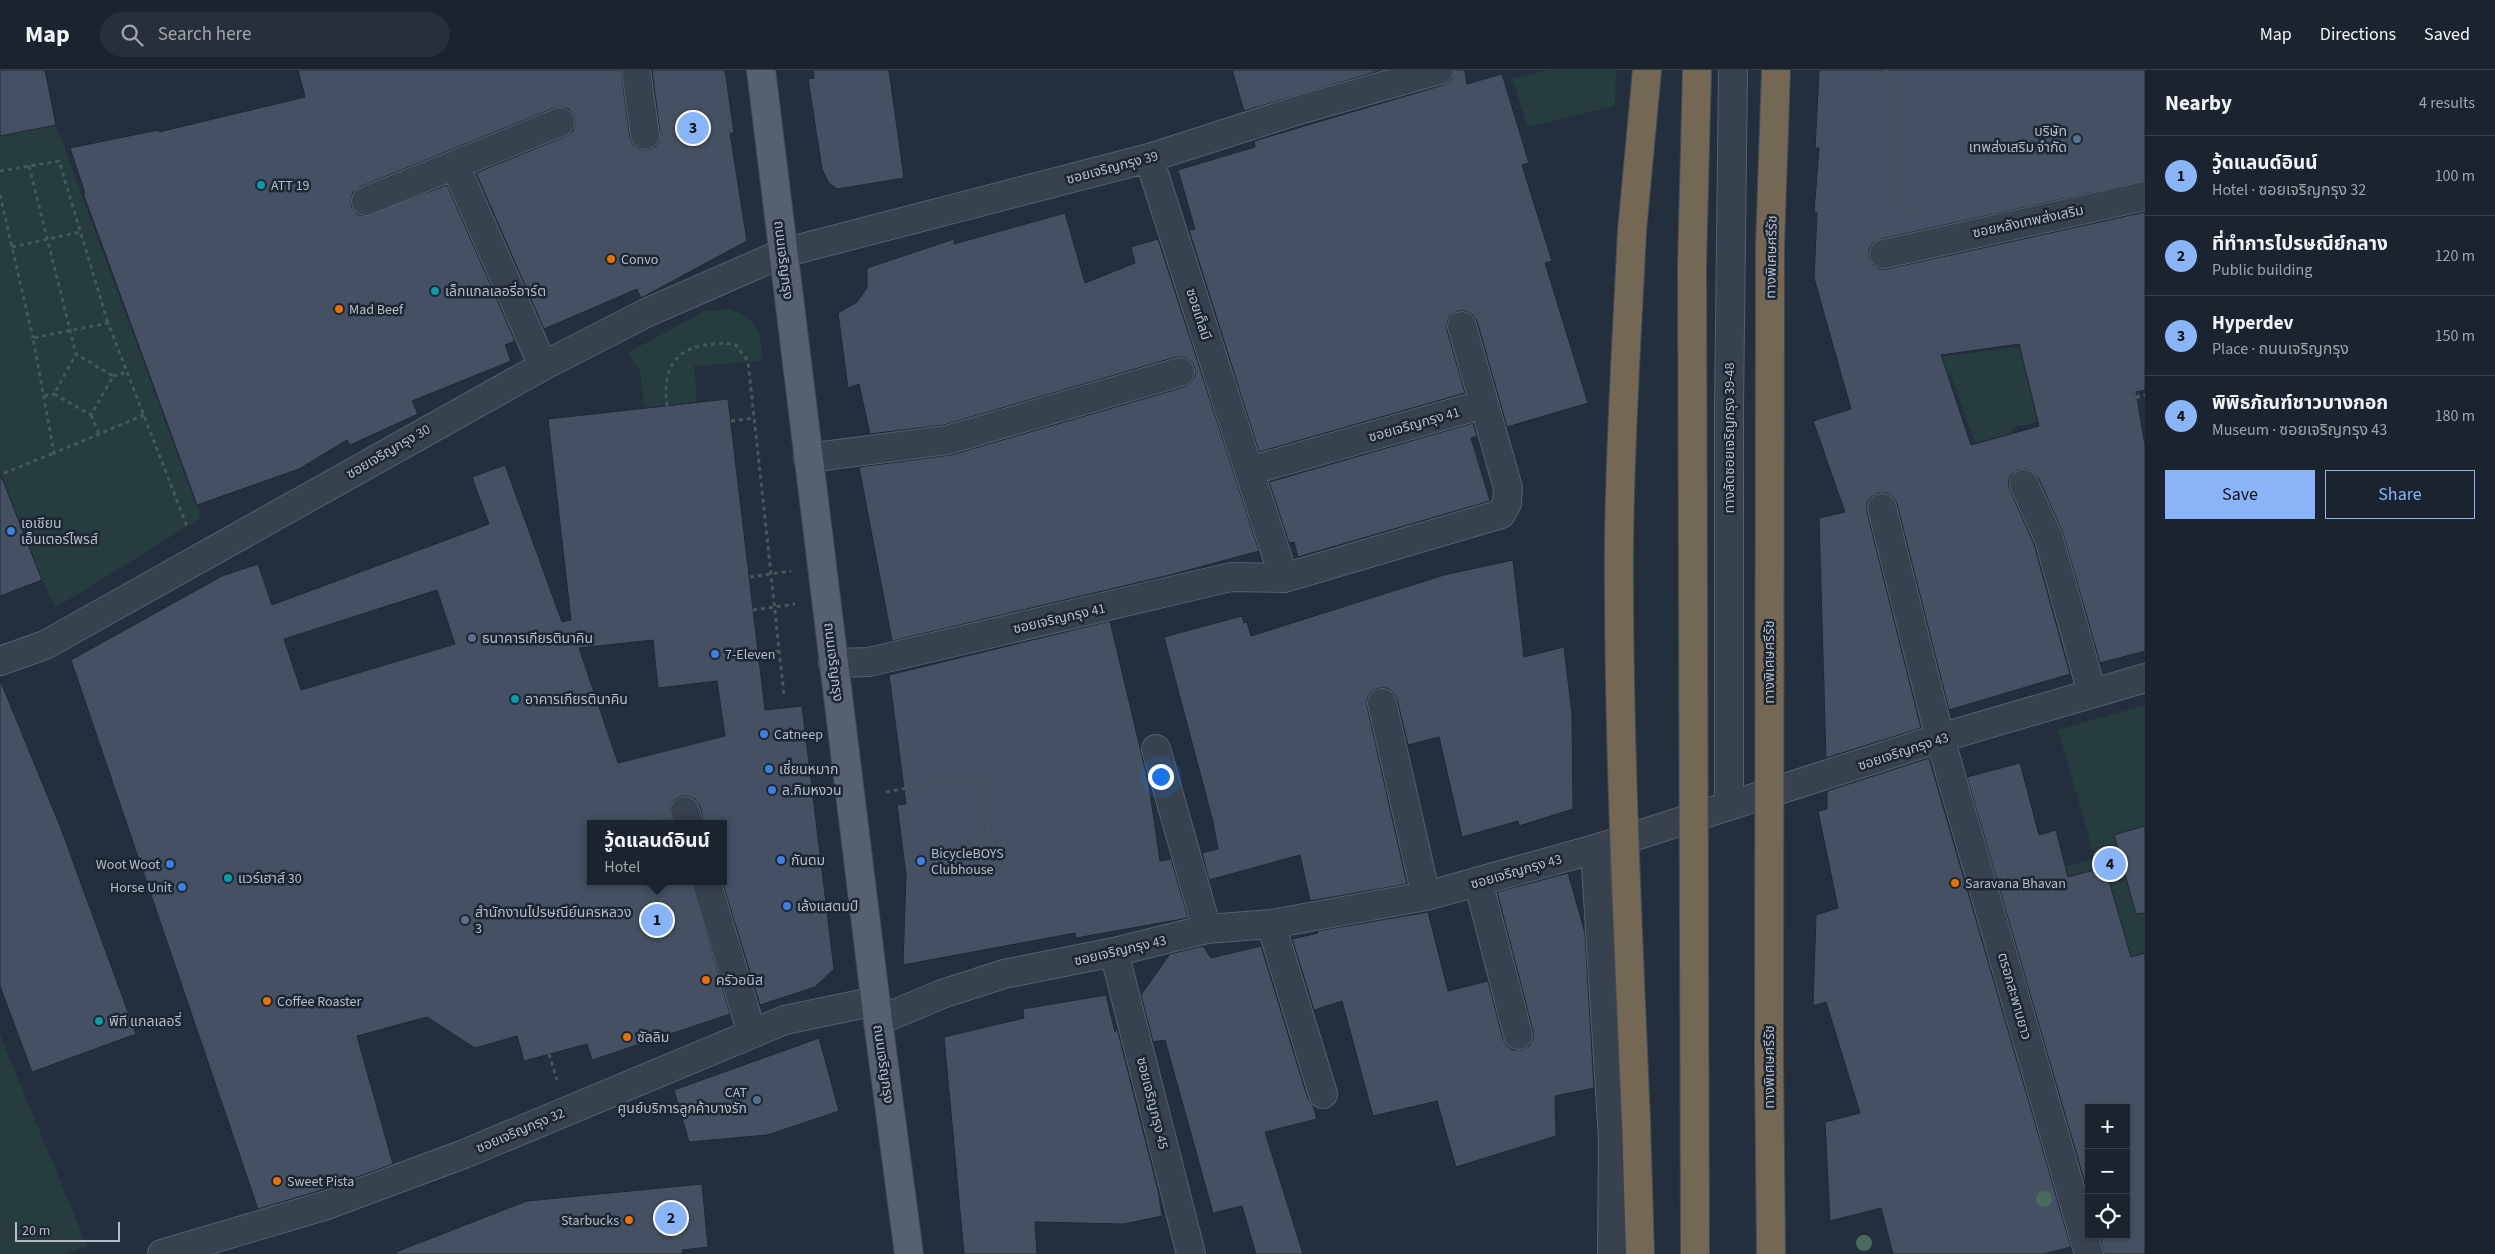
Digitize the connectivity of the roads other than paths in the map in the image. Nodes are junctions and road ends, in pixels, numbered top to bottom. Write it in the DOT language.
graph roads {
  1 [pos="636,70"];
  2 [pos="761,70"];
  3 [pos="1439,70"];
  4 [pos="1647,70"];
  5 [pos="1697,70"];
  6 [pos="1733,70"];
  7 [pos="1776,70"];
  8 [pos="560,122"];
  9 [pos="645,135"];
  10 [pos="1149,158"];
  11 [pos="455,165"];
  12 [pos="2145,196"];
  13 [pos="366,201"];
  14 [pos="783,253"];
  15 [pos="1884,254"];
  16 [pos="1462,326"];
  17 [pos="543,366"];
  18 [pos="1180,372"];
  19 [pos="1484,404"];
  20 [pos="808,458"];
  21 [pos="1249,471"];
  22 [pos="2024,484"];
  23 [pos="1882,508"];
  24 [pos="1284,578"];
  25 [pos="0,661"];
  26 [pos="834,663"];
  27 [pos="2145,678"];
  28 [pos="2092,693"];
  29 [pos="1382,703"];
  30 [pos="1940,738"];
  31 [pos="1156,749"];
  32 [pos="1729,805"];
  33 [pos="1595,849"];
  34 [pos="1478,881"];
  35 [pos="707,885"];
  36 [pos="1426,896"];
  37 [pos="1270,924"];
  38 [pos="1207,929"];
  39 [pos="1114,952"];
  40 [pos="877,1011"];
  41 [pos="752,1034"];
  42 [pos="1518,1035"];
  43 [pos="1323,1094"];
  44 [pos="162,1254"];
  45 [pos="909,1254"];
  46 [pos="1192,1254"];
  47 [pos="1612,1254"];
  48 [pos="1640,1254"];
  49 [pos="1695,1254"];
  50 [pos="1771,1254"];
  51 [pos="2089,1254"];
  1 -- 9 [label="street"];
  2 -- 14 [label="main road, ถนนเจริญกรุง"];
  3 -- 10 [label="street, ซอยเจริญกรุง 39"];
  4 -- 48 [label="highway, bridge"];
  5 -- 49 [label="highway, bridge"];
  6 -- 32 [label="street, ทางลัดซอยเจริญกรุง 39-48"];
  7 -- 50 [label="highway, ทางพิเศษศรีรัช, bridge"];
  8 -- 11 [label="street"];
  10 -- 14 [label="street, ซอยเจริญกรุง 39"];
  10 -- 21 [label="street, ซอยเท็ลมี"];
  11 -- 13 [label="street"];
  11 -- 17 [label="street"];
  12 -- 15 [label="street, ซอยหลังเทพส่งเสริม"];
  14 -- 17 [label="street, ซอยเจริญกรุง 30"];
  14 -- 20 [label="main road, ถนนเจริญกรุง"];
  16 -- 19 [label="street, ซอยเจริญกรุง 41"];
  17 -- 25 [label="street, ซอยเจริญกรุง 30"];
  18 -- 20 [label="street"];
  19 -- 21 [label="street, ซอยเจริญกรุง 41"];
  19 -- 24 [label="street, ซอยเจริญกรุง 41"];
  20 -- 26 [label="main road, ถนนเจริญกรุง"];
  21 -- 24 [label="street"];
  22 -- 28 [label="street"];
  23 -- 30 [label="street, ตรอกสะพานยาว"];
  24 -- 26 [label="street, ซอยเจริญกรุง 41"];
  26 -- 40 [label="main road, ถนนเจริญกรุง"];
  27 -- 28 [label="street, ซอยเจริญกรุง 43"];
  28 -- 30 [label="street, ซอยเจริญกรุง 43"];
  29 -- 36 [label="street"];
  30 -- 32 [label="street, ซอยเจริญกรุง 43"];
  30 -- 51 [label="street, ตรอกสะพานยาว"];
  31 -- 38 [label="street"];
  32 -- 33 [label="street, ซอยเจริญกรุง 43"];
  33 -- 34 [label="street, ซอยเจริญกรุง 43"];
  33 -- 47 [label="street"];
  34 -- 36 [label="street, ซอยเจริญกรุง 43"];
  34 -- 42 [label="street"];
  35 -- 41 [label="street"];
  36 -- 37 [label="street, ซอยเจริญกรุง 43"];
  37 -- 38 [label="street, ซอยเจริญกรุง 43"];
  37 -- 43 [label="street"];
  38 -- 39 [label="street, ซอยเจริญกรุง 43"];
  39 -- 40 [label="street, ซอยเจริญกรุง 43"];
  39 -- 46 [label="street, ซอยเจริญกรุง 45"];
  40 -- 41 [label="street, ซอยเจริญกรุง 32"];
  40 -- 45 [label="main road, ถนนเจริญกรุง"];
  41 -- 44 [label="street, ซอยเจริญกรุง 32"];
}
